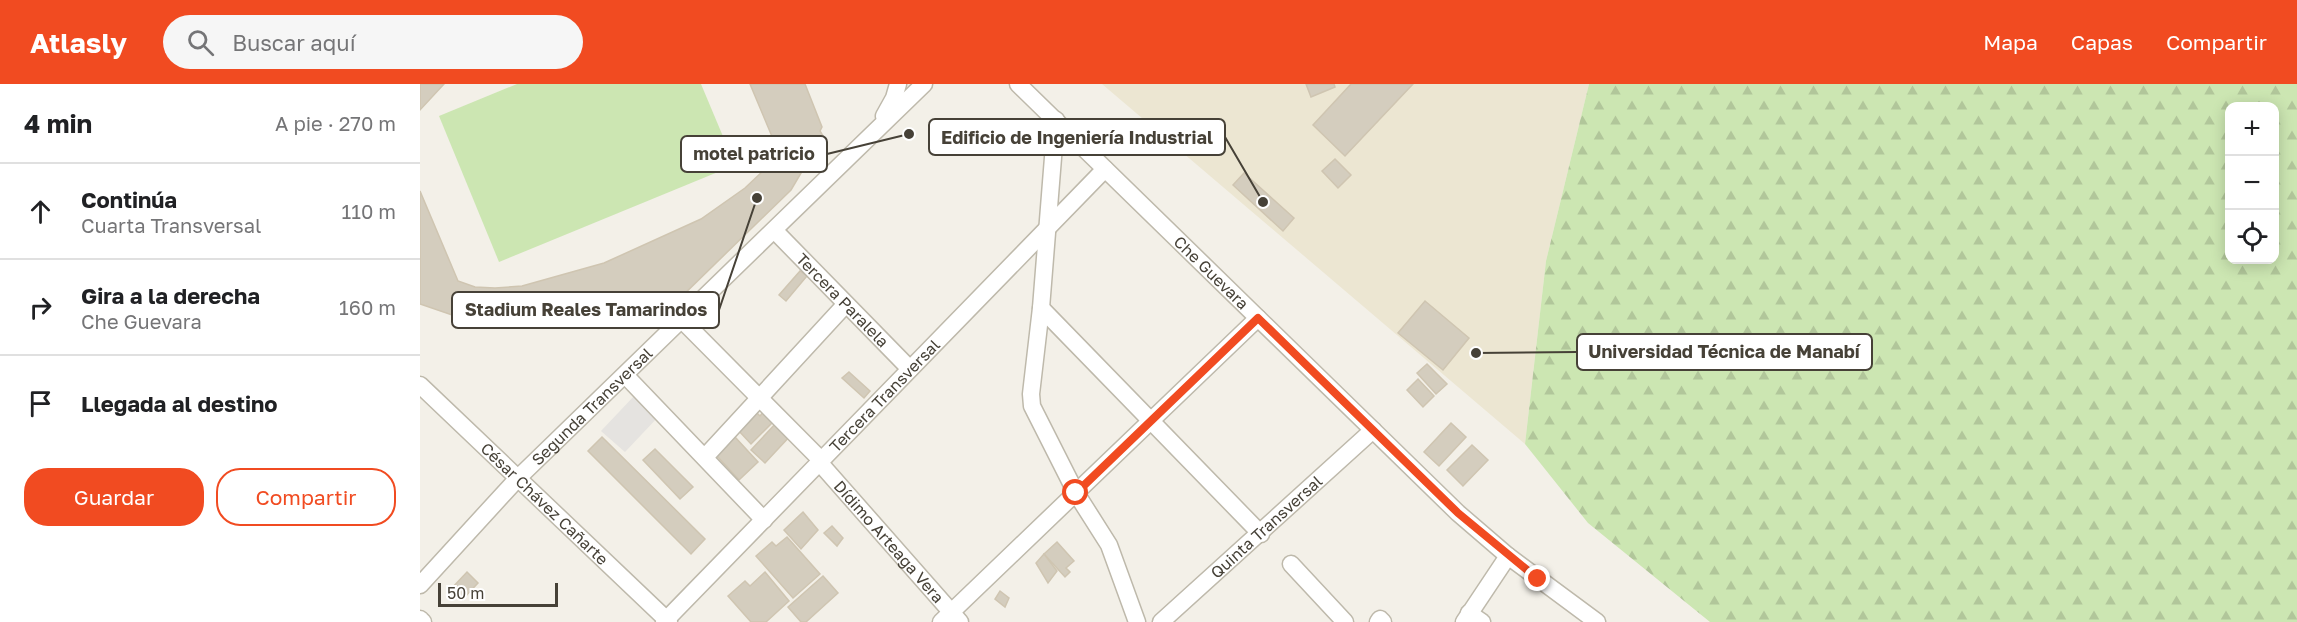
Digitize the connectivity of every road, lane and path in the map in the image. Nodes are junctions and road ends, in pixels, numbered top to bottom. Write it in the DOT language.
graph roads {
  1 [pos="898,84"];
  2 [pos="924,84"];
  3 [pos="1018,84"];
  4 [pos="1056,120"];
  5 [pos="878,129"];
  6 [pos="1105,169"];
  7 [pos="1049,226"];
  8 [pos="774,230"];
  9 [pos="845,305"];
  10 [pos="1041,308"];
  11 [pos="1258,318"];
  12 [pos="682,320"];
  13 [pos="910,369"];
  14 [pos="625,375"];
  15 [pos="420,385"];
  16 [pos="760,398"];
  17 [pos="1150,422"];
  18 [pos="1373,430"];
  19 [pos="705,457"];
  20 [pos="820,461"];
  21 [pos="518,478"];
  22 [pos="1076,493"];
  23 [pos="764,520"];
  24 [pos="1260,534"];
  25 [pos="1508,556"];
  26 [pos="1291,564"];
  27 [pos="420,585"];
  28 [pos="420,619"];
  29 [pos="951,619"];
  30 [pos="1472,619"];
  31 [pos="667,621"];
  32 [pos="423,622"];
  33 [pos="1137,622"];
  34 [pos="1161,622"];
  35 [pos="1345,622"];
  36 [pos="1378,622"];
  37 [pos="1383,622"];
  38 [pos="1597,622"];
  1 -- 5 [label="street"];
  2 -- 5 [label="street, Segunda Transversal"];
  3 -- 4 [label="street, Che Guevara"];
  4 -- 6 [label="street, Che Guevara"];
  4 -- 7 [label="street"];
  5 -- 8 [label="street, Segunda Transversal"];
  6 -- 7 [label="street, Tercera Transversal"];
  6 -- 11 [label="street, Che Guevara"];
  7 -- 10 [label="street"];
  7 -- 13 [label="street, Tercera Transversal"];
  8 -- 9 [label="street, Tercera Paralela"];
  8 -- 12 [label="street, Segunda Transversal"];
  9 -- 13 [label="street, Tercera Paralela"];
  9 -- 16 [label="street"];
  10 -- 17 [label="street"];
  10 -- 22 [label="street"];
  11 -- 17 [label="street"];
  11 -- 18 [label="street, Che Guevara"];
  12 -- 14 [label="street, Segunda Transversal"];
  12 -- 16 [label="street, Dídimo Arteaga Vera"];
  13 -- 20 [label="street, Tercera Transversal"];
  14 -- 19 [label="street"];
  14 -- 21 [label="street, Segunda Transversal"];
  15 -- 21 [label="street, César Chávez Cañarte"];
  16 -- 19 [label="street"];
  16 -- 20 [label="street, Dídimo Arteaga Vera"];
  17 -- 22 [label="street"];
  17 -- 24 [label="street"];
  18 -- 24 [label="street, Quinta Transversal"];
  18 -- 25 [label="street, Che Guevara"];
  19 -- 23 [label="street"];
  20 -- 23 [label="street, Tercera Transversal"];
  20 -- 29 [label="street, Dídimo Arteaga Vera"];
  21 -- 27 [label="street, Segunda Transversal"];
  21 -- 31 [label="street, César Chávez Cañarte"];
  22 -- 29 [label="street"];
  22 -- 33 [label="street"];
  23 -- 31 [label="street, Tercera Transversal"];
  24 -- 34 [label="street, Quinta Transversal"];
  25 -- 30 [label="street"];
  25 -- 38 [label="street, Che Guevara"];
  26 -- 35 [label="street"];
  28 -- 32 [label="street"];
  36 -- 37 [label="street"];
}
